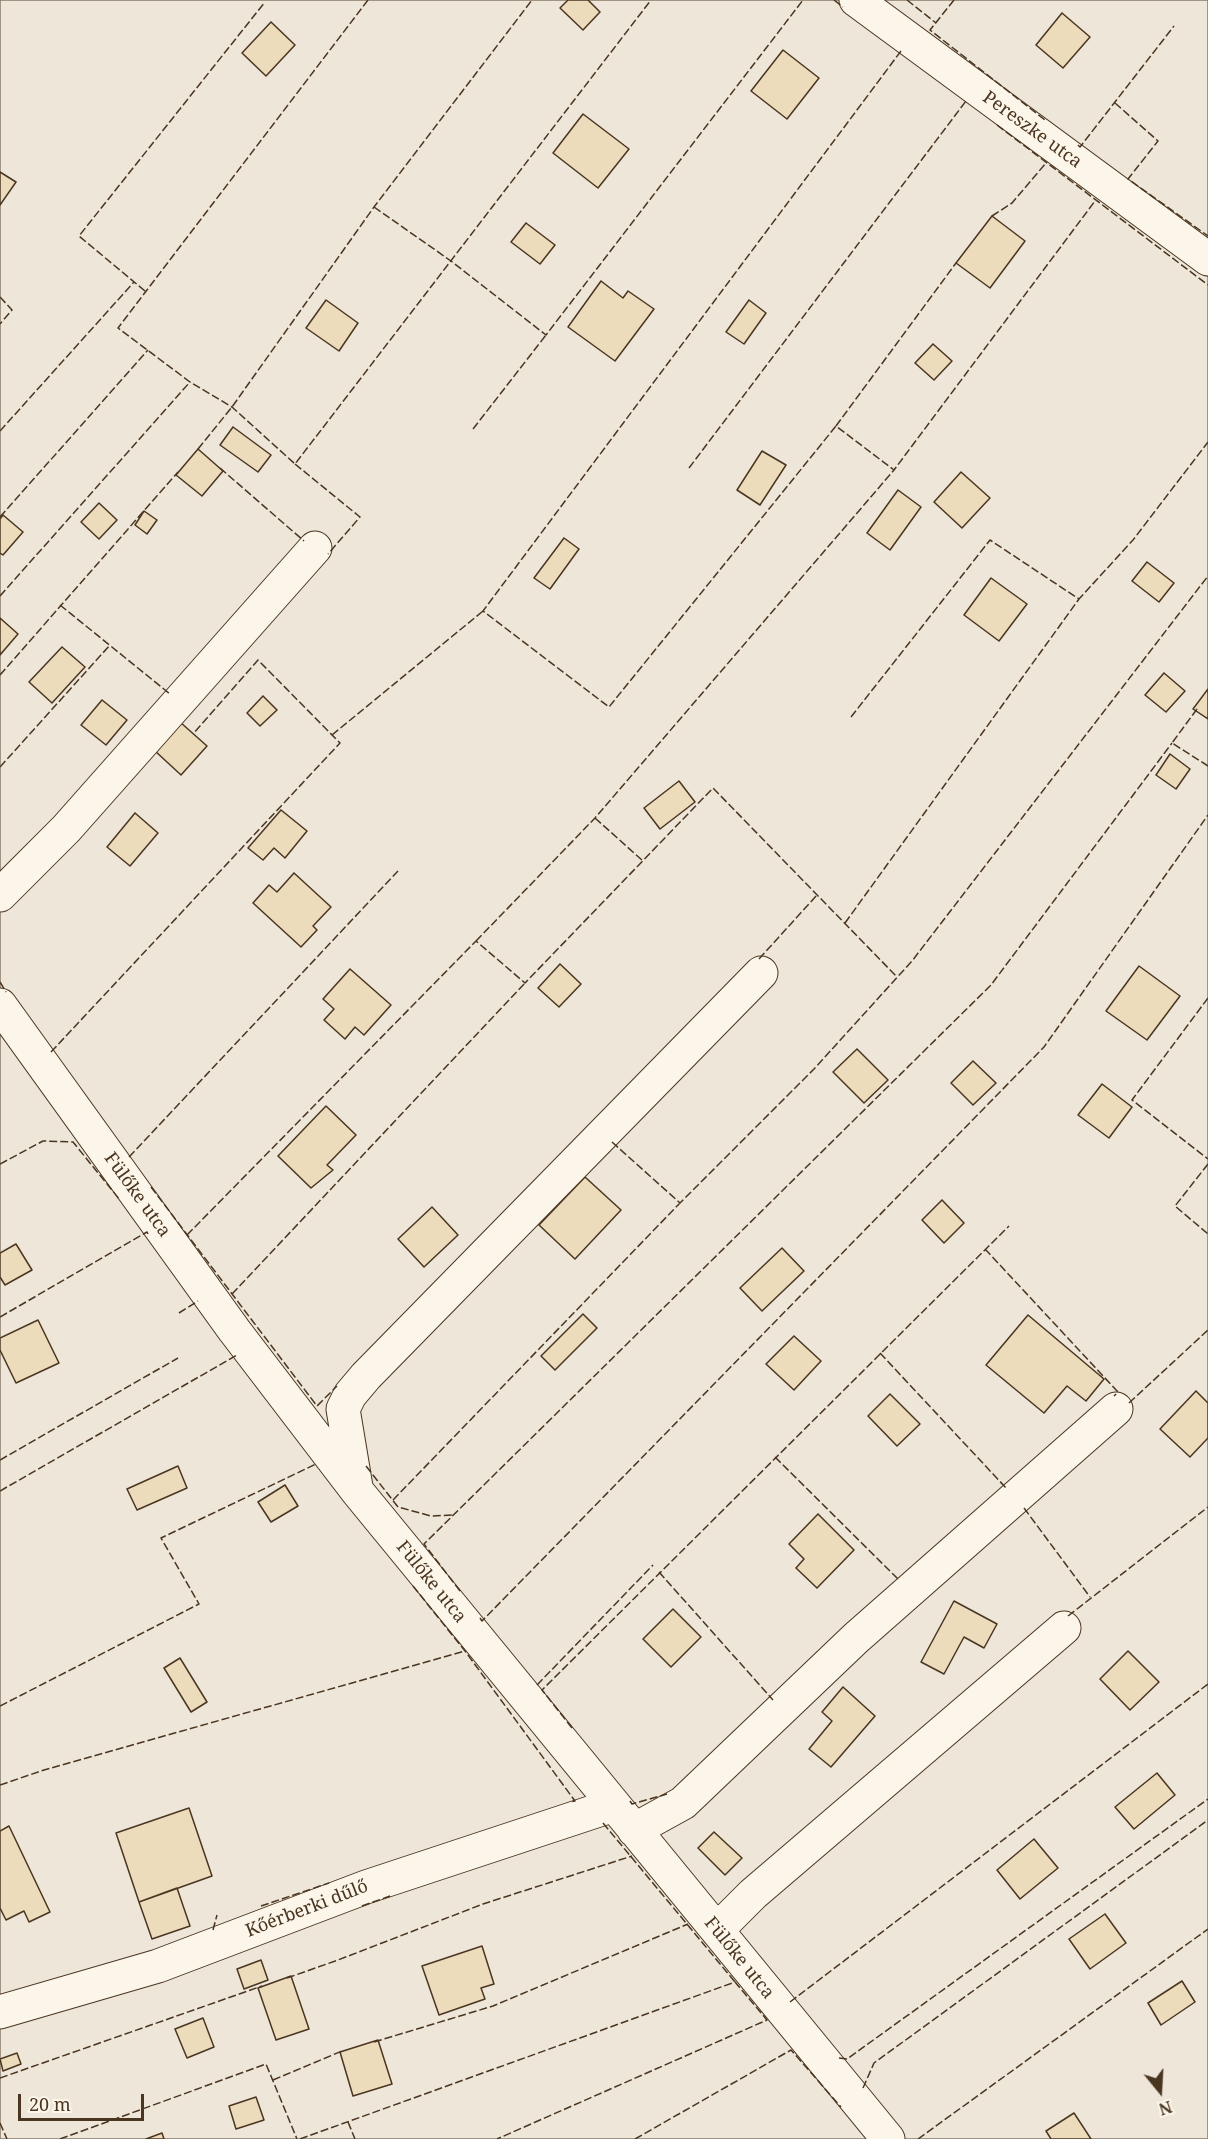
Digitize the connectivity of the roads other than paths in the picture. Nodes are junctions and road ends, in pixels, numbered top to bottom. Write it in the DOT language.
graph roads {
  1 [pos="856,0"];
  2 [pos="1208,259"];
  3 [pos="315,548"];
  4 [pos="0,895"];
  5 [pos="761,973"];
  6 [pos="0,1005"];
  7 [pos="1116,1409"];
  8 [pos="357,1491"];
  9 [pos="1064,1628"];
  10 [pos="614,1805"];
  11 [pos="634,1830"];
  12 [pos="717,1930"];
  13 [pos="0,2012"];
  14 [pos="888,2139"];
  1 -- 2 [label="street, Pereszke utca"];
  3 -- 4 [label="street"];
  5 -- 8 [label="street"];
  6 -- 8 [label="street, Fülőke utca"];
  7 -- 11 [label="street"];
  8 -- 10 [label="street, Fülőke utca"];
  9 -- 12 [label="street"];
  10 -- 11 [label="street, Fülőke utca"];
  10 -- 13 [label="street, Kőérberki dűlő"];
  11 -- 12 [label="street, Fülőke utca"];
  12 -- 14 [label="street, Fülőke utca"];
}
